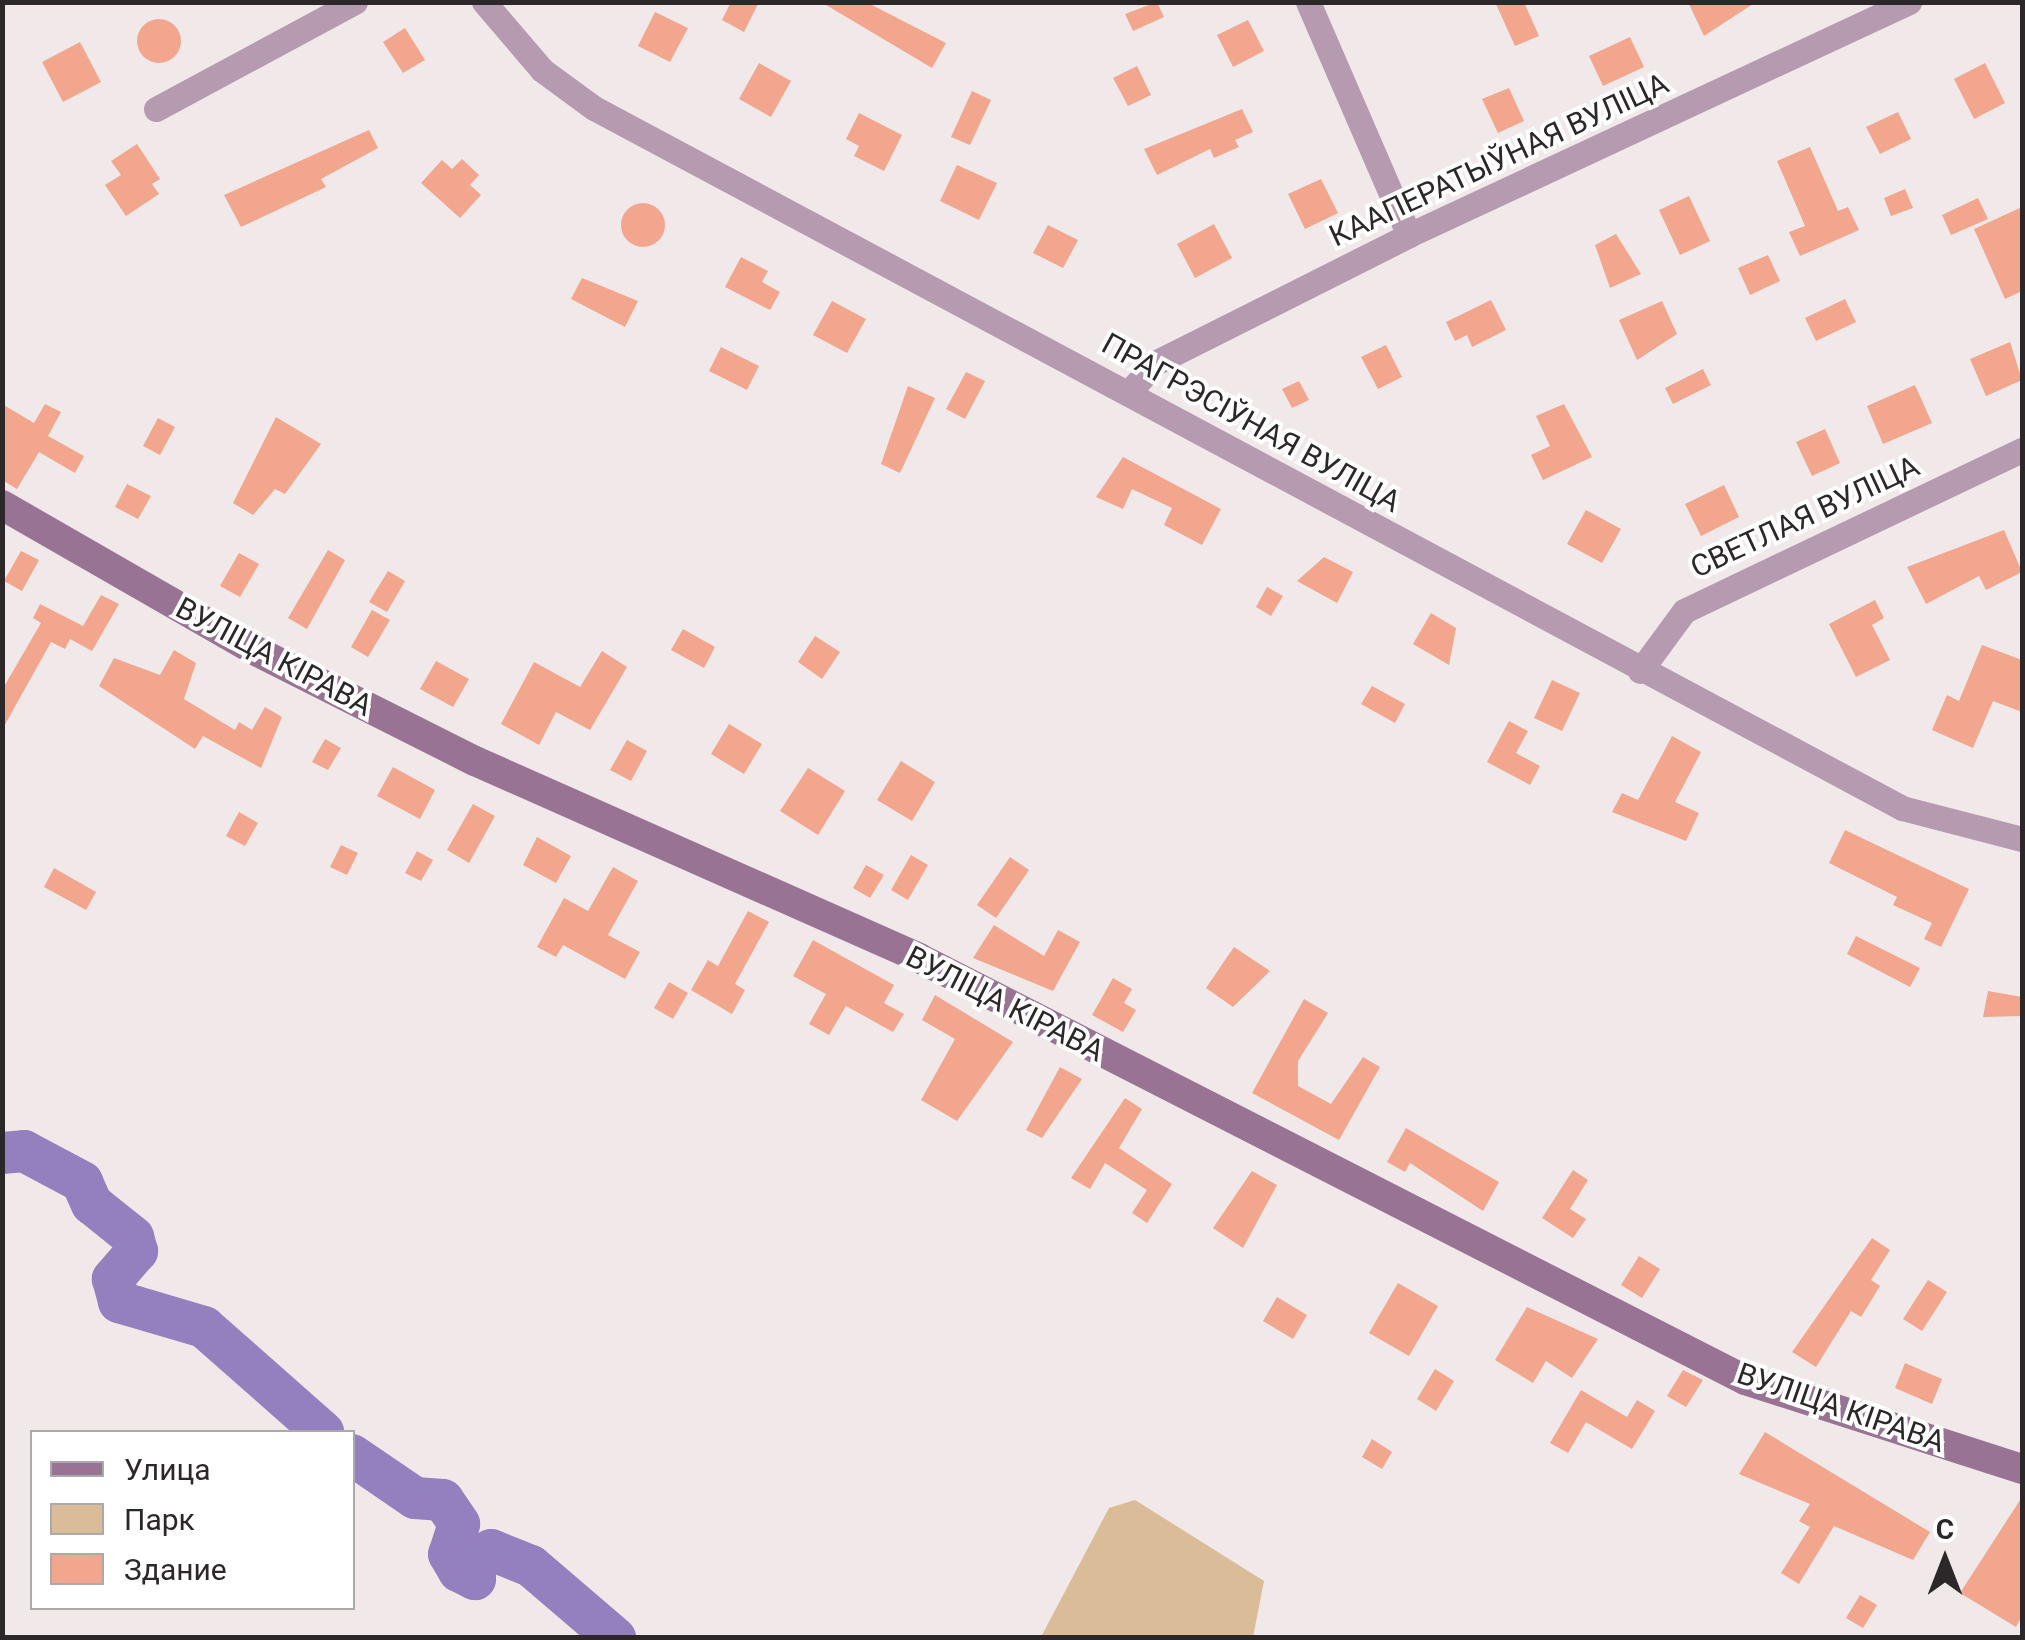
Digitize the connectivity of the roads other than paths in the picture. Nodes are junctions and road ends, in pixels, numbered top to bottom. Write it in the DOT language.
graph roads {
  1 [pos="355,2"];
  2 [pos="484,2"];
  3 [pos="1308,2"];
  4 [pos="1908,2"];
  5 [pos="156,109"];
  6 [pos="1409,235"];
  7 [pos="1130,392"];
  8 [pos="2022,450"];
  9 [pos="2,505"];
  10 [pos="1640,672"];
  11 [pos="2022,839"];
  12 [pos="2022,1469"];
  1 -- 5 [label="street"];
  2 -- 7 [label="street, ПРАГРЭСІЎНАЯ ВУЛІЦА"];
  3 -- 6 [label="street"];
  4 -- 6 [label="street, КААПЕРАТЫЎНАЯ ВУЛІЦА"];
  6 -- 7 [label="street, КААПЕРАТЫЎНАЯ ВУЛІЦА"];
  7 -- 10 [label="street, ПРАГРЭСІЎНАЯ ВУЛІЦА"];
  8 -- 10 [label="street, СВЕТЛАЯ ВУЛІЦА"];
  9 -- 12 [label="street, ВУЛІЦА КІРАВА"];
  10 -- 11 [label="street, ПРАГРЭСІЎНАЯ ВУЛІЦА"];
}
